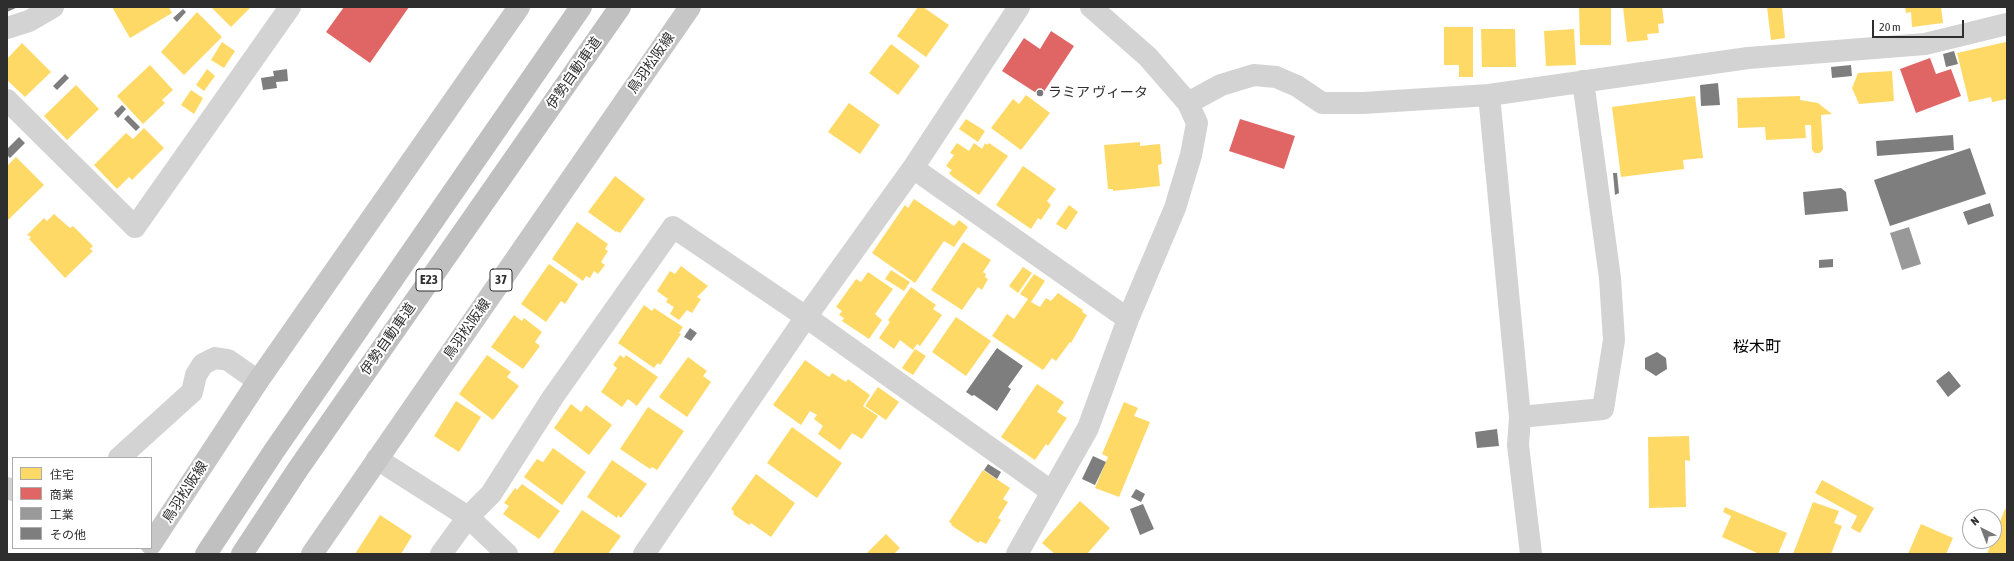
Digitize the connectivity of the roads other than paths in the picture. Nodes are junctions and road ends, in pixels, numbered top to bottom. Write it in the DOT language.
graph roads {
  1 [pos="53,7"];
  2 [pos="290,7"];
  3 [pos="519,7"];
  4 [pos="581,7"];
  5 [pos="620,7"];
  6 [pos="690,7"];
  7 [pos="1019,7"];
  8 [pos="1091,7"];
  9 [pos="2007,24"];
  10 [pos="7,28"];
  11 [pos="1583,81"];
  12 [pos="1489,95"];
  13 [pos="7,100"];
  14 [pos="1188,103"];
  15 [pos="913,168"];
  16 [pos="806,317"];
  17 [pos="1128,319"];
  18 [pos="258,381"];
  19 [pos="1520,417"];
  20 [pos="120,457"];
  21 [pos="377,459"];
  22 [pos="1052,492"];
  23 [pos="468,517"];
  24 [pos="152,542"];
  25 [pos="206,554"];
  26 [pos="242,554"];
  27 [pos="312,554"];
  28 [pos="441,554"];
  29 [pos="507,554"];
  30 [pos="644,554"];
  31 [pos="1017,554"];
  32 [pos="1531,554"];
  1 -- 10 [label="street"];
  2 -- 13 [label="street"];
  3 -- 18 [label="main road, 鳥羽松阪線"];
  4 -- 25 [label="highway, E23"];
  5 -- 26 [label="highway, 伊勢自動車道 / E23"];
  6 -- 21 [label="main road, 鳥羽松阪線 / 37"];
  7 -- 15 [label="street"];
  8 -- 14 [label="street"];
  9 -- 11 [label="street"];
  11 -- 12 [label="street"];
  11 -- 19 [label="street"];
  12 -- 14 [label="street"];
  12 -- 19 [label="street"];
  14 -- 17 [label="street"];
  15 -- 16 [label="street"];
  15 -- 17 [label="street"];
  16 -- 22 [label="street"];
  16 -- 23 [label="street"];
  16 -- 30 [label="street"];
  17 -- 22 [label="street"];
  18 -- 20 [label="street"];
  18 -- 24 [label="main road, 鳥羽松阪線"];
  19 -- 32 [label="street"];
  21 -- 23 [label="street"];
  21 -- 27 [label="main road, 鳥羽松阪線 / 37"];
  22 -- 31 [label="street"];
  23 -- 28 [label="street"];
  23 -- 29 [label="street"];
}
